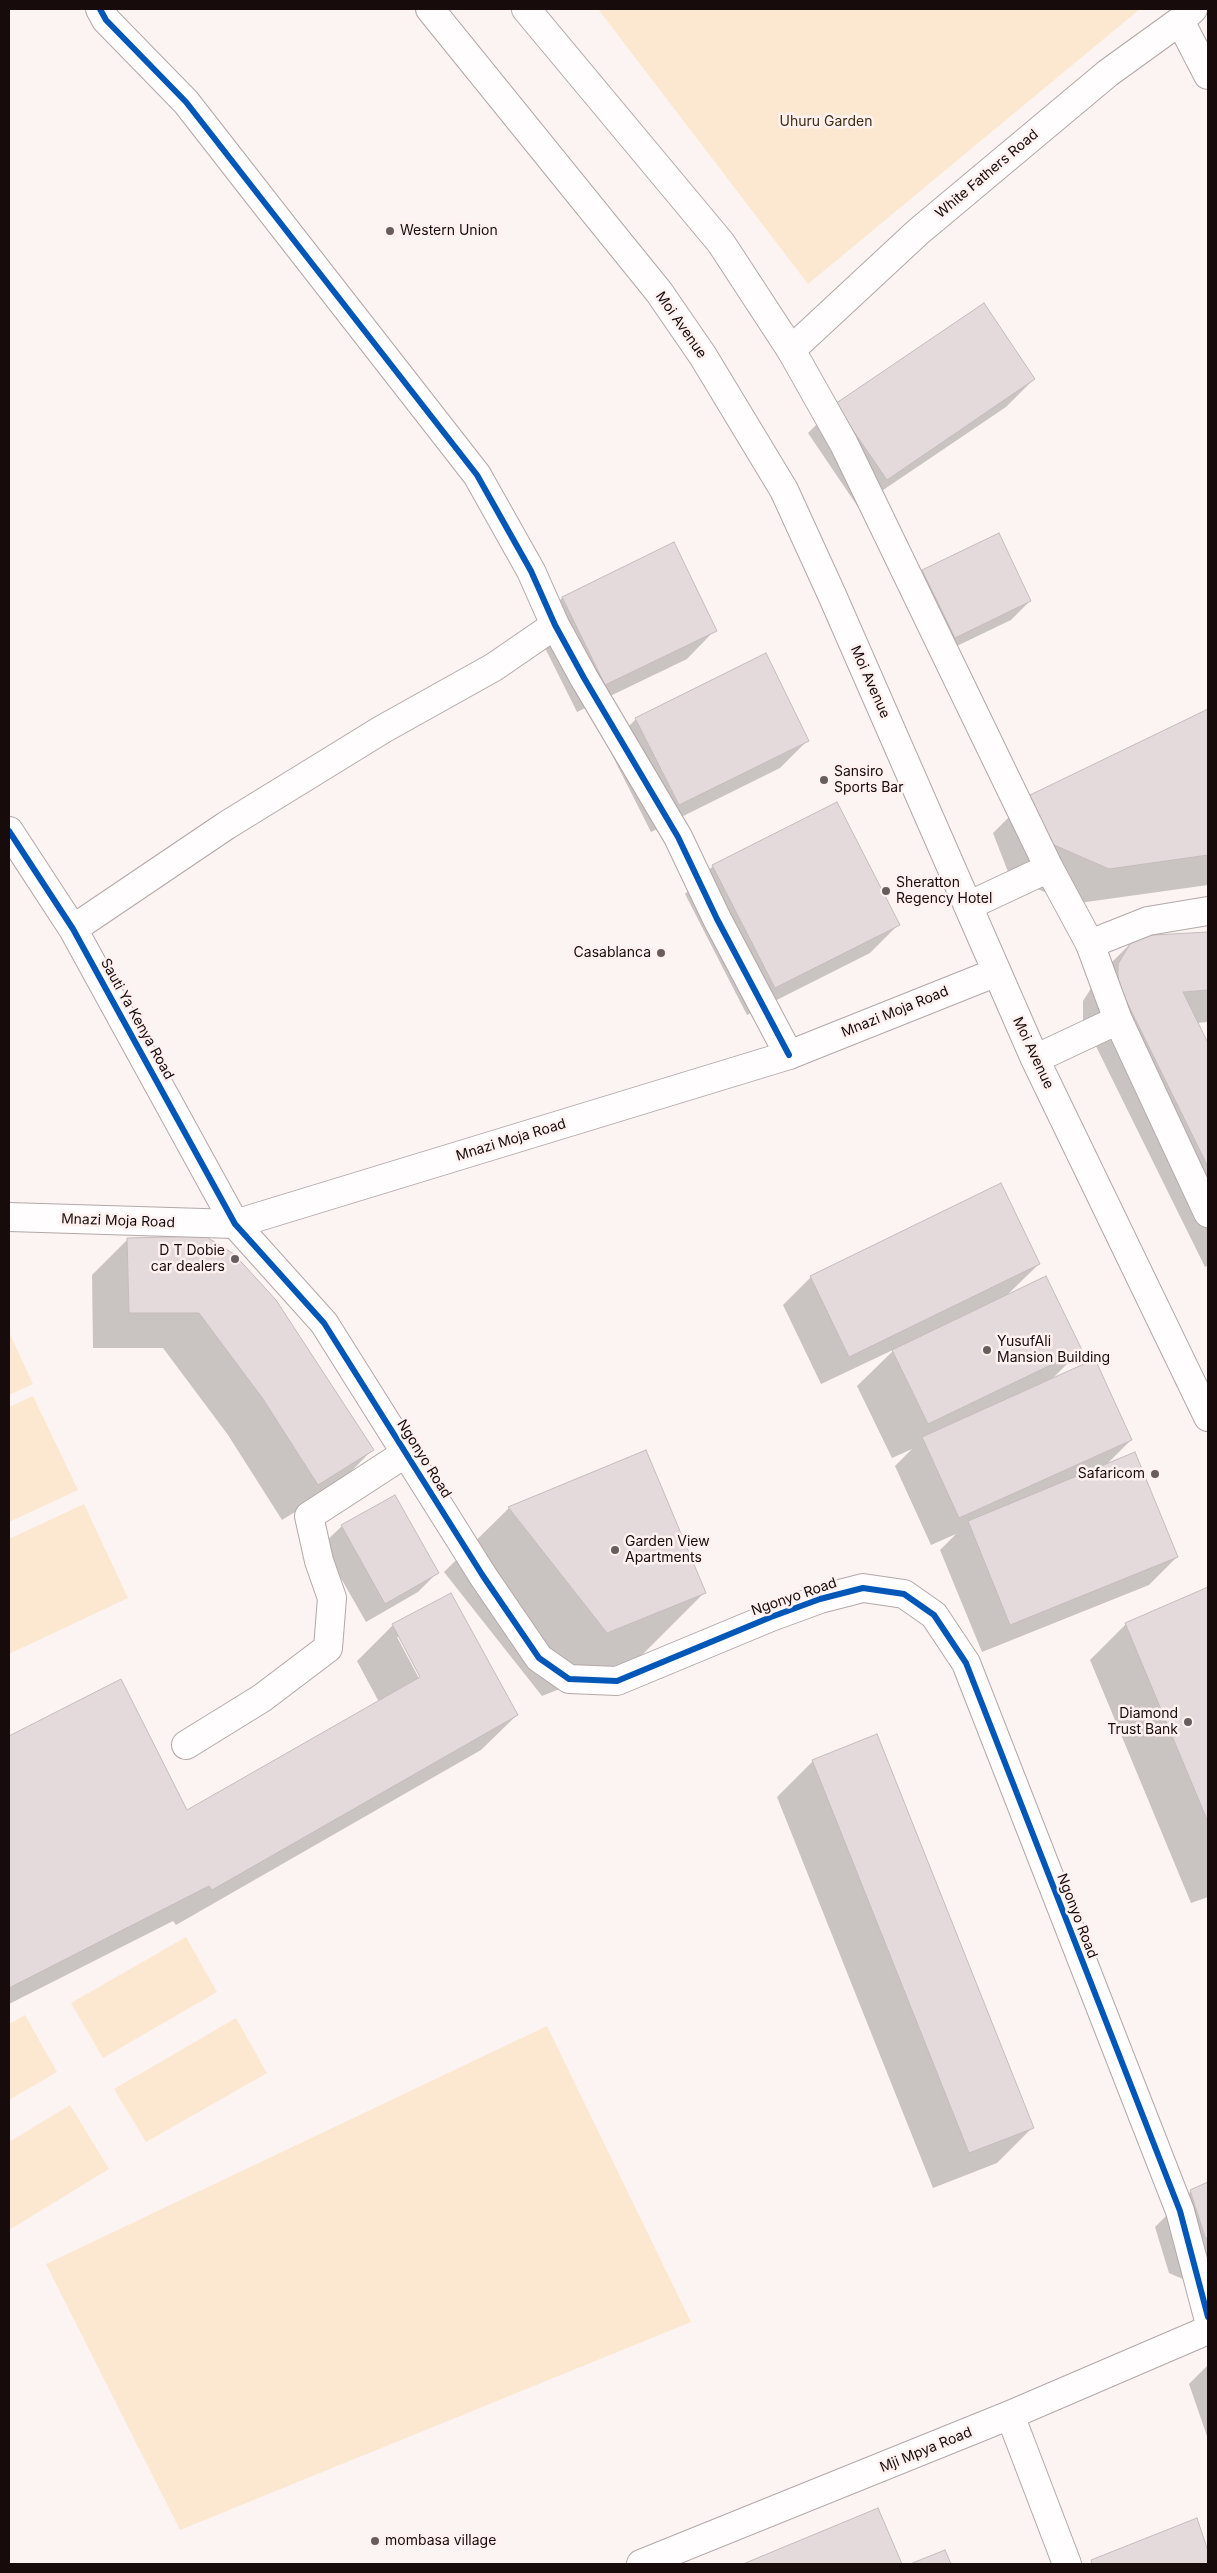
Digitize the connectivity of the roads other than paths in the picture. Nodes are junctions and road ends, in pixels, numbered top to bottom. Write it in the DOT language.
graph roads {
  1 [pos="430,9"];
  2 [pos="526,9"];
  3 [pos="110,13"];
  4 [pos="1186,15"];
  5 [pos="1208,75"];
  6 [pos="791,350"];
  7 [pos="555,625"];
  8 [pos="9,831"];
  9 [pos="1049,868"];
  10 [pos="968,906"];
  11 [pos="1208,910"];
  12 [pos="73,929"];
  13 [pos="1090,944"];
  14 [pos="996,972"];
  15 [pos="1118,1020"];
  16 [pos="789,1055"];
  17 [pos="1035,1059"];
  18 [pos="1208,1213"];
  19 [pos="9,1217"];
  20 [pos="235,1224"];
  21 [pos="1208,1417"];
  22 [pos="406,1453"];
  23 [pos="186,1745"];
  24 [pos="1208,2317"];
  25 [pos="1208,2330"];
  26 [pos="1010,2416"];
  27 [pos="641,2564"];
  28 [pos="1067,2564"];
  1 -- 10 [label="street, Moi Avenue"];
  2 -- 6 [label="street"];
  3 -- 7 [label="street"];
  4 -- 5 [label="street"];
  4 -- 6 [label="street, White Fathers Road"];
  6 -- 9 [label="street"];
  7 -- 12 [label="street"];
  7 -- 16 [label="street"];
  8 -- 12 [label="street, Sauti Ya Kenya Road"];
  9 -- 10 [label="street"];
  9 -- 13 [label="street"];
  10 -- 14 [label="street, Moi Avenue"];
  11 -- 13 [label="street"];
  12 -- 20 [label="street, Sauti Ya Kenya Road"];
  13 -- 15 [label="street"];
  14 -- 16 [label="street, Mnazi Moja Road"];
  14 -- 17 [label="street, Moi Avenue"];
  15 -- 17 [label="street"];
  15 -- 18 [label="street"];
  16 -- 20 [label="street, Mnazi Moja Road"];
  17 -- 21 [label="street, Moi Avenue"];
  19 -- 20 [label="street, Mnazi Moja Road"];
  20 -- 22 [label="street, Ngonyo Road"];
  22 -- 23 [label="street"];
  22 -- 24 [label="street, Ngonyo Road"];
  25 -- 26 [label="street, Mji Mpya Road"];
  26 -- 27 [label="street, Mji Mpya Road"];
  26 -- 28 [label="street"];
}
